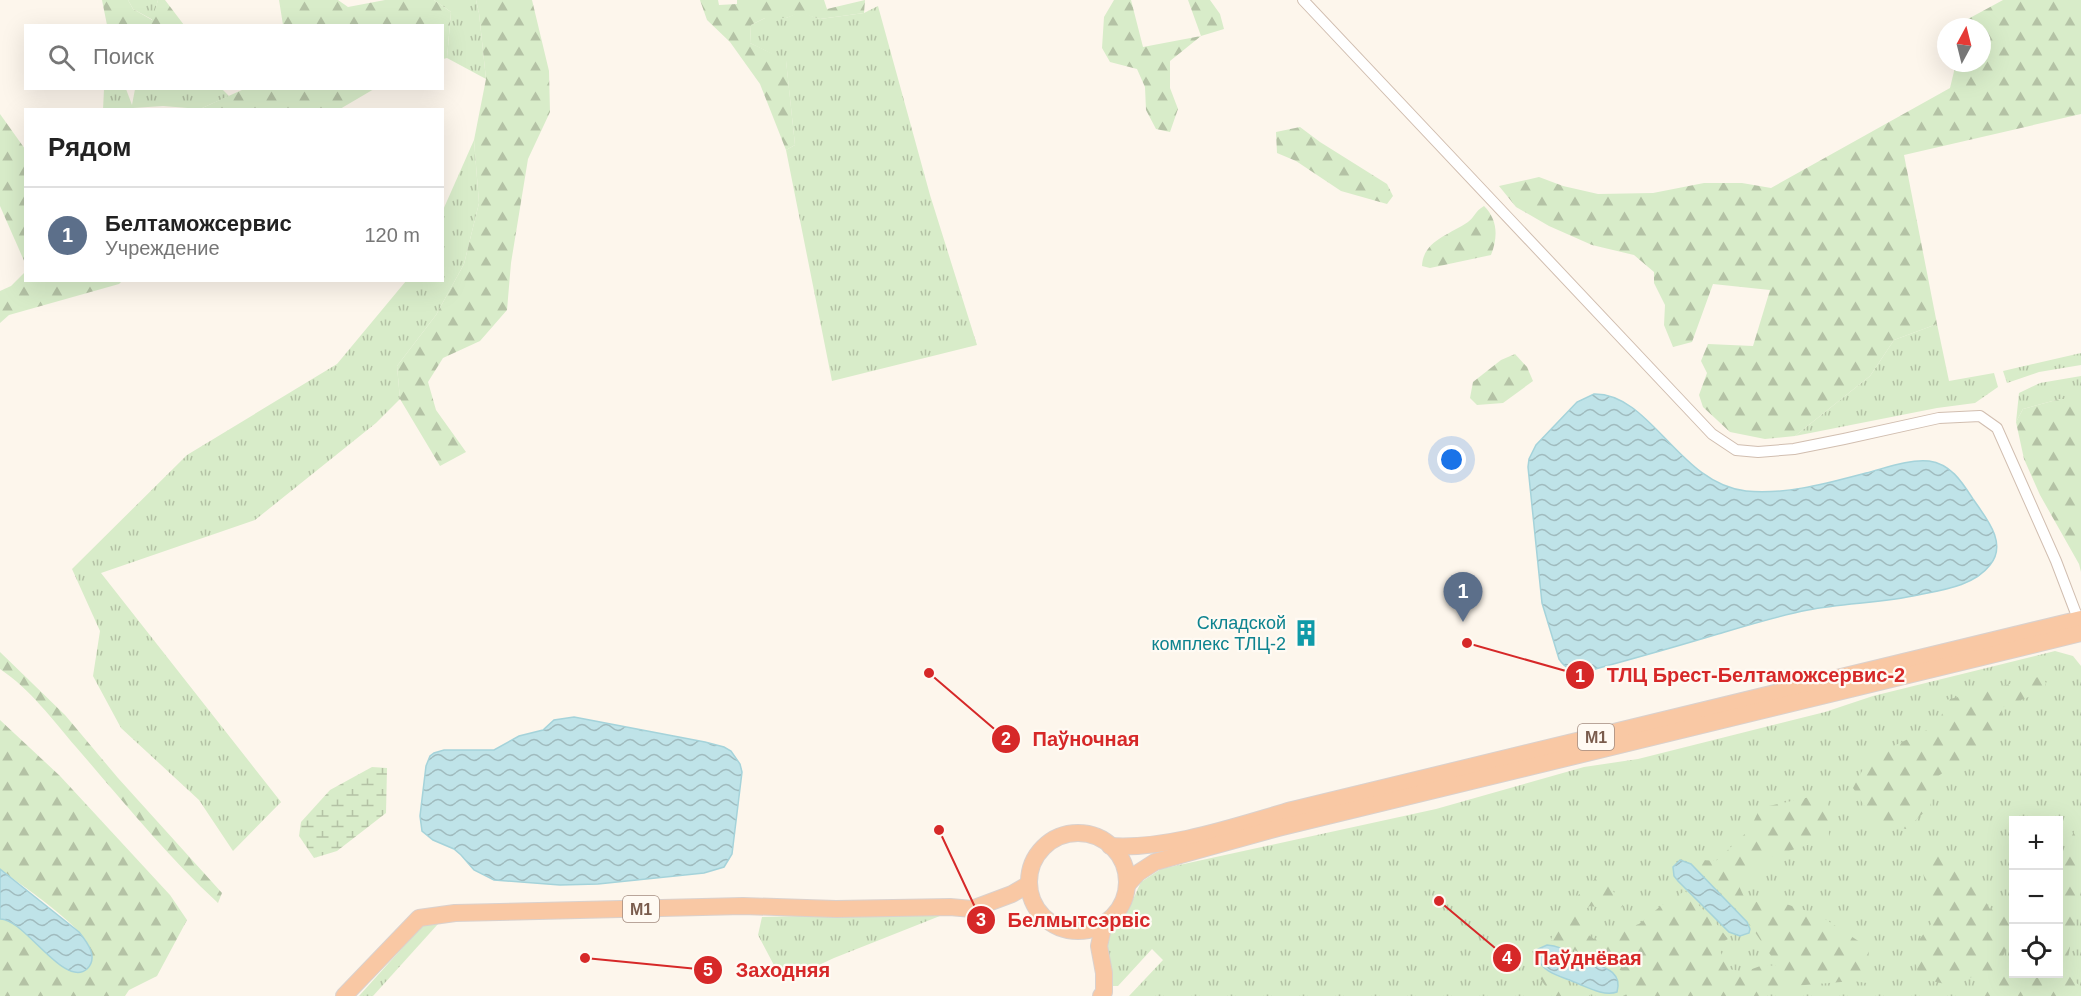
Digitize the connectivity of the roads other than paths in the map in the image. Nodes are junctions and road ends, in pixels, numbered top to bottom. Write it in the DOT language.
graph roads {
  1 [pos="1303,0"];
  2 [pos="2080,625"];
  3 [pos="1110,846"];
  4 [pos="1029,884"];
  5 [pos="1127,885"];
  6 [pos="1104,923"];
  7 [pos="344,996"];
  8 [pos="1101,996"];
  1 -- 2 [label="street"];
  2 -- 3 [label="highway, М1"];
  2 -- 5 [label="highway, М1"];
  3 -- 4 [label="highway, М1"];
  3 -- 5 [label="highway"];
  4 -- 6 [label="highway"];
  4 -- 7 [label="highway, М1"];
  5 -- 6 [label="highway, М1"];
  6 -- 8 [label="highway"];
}
